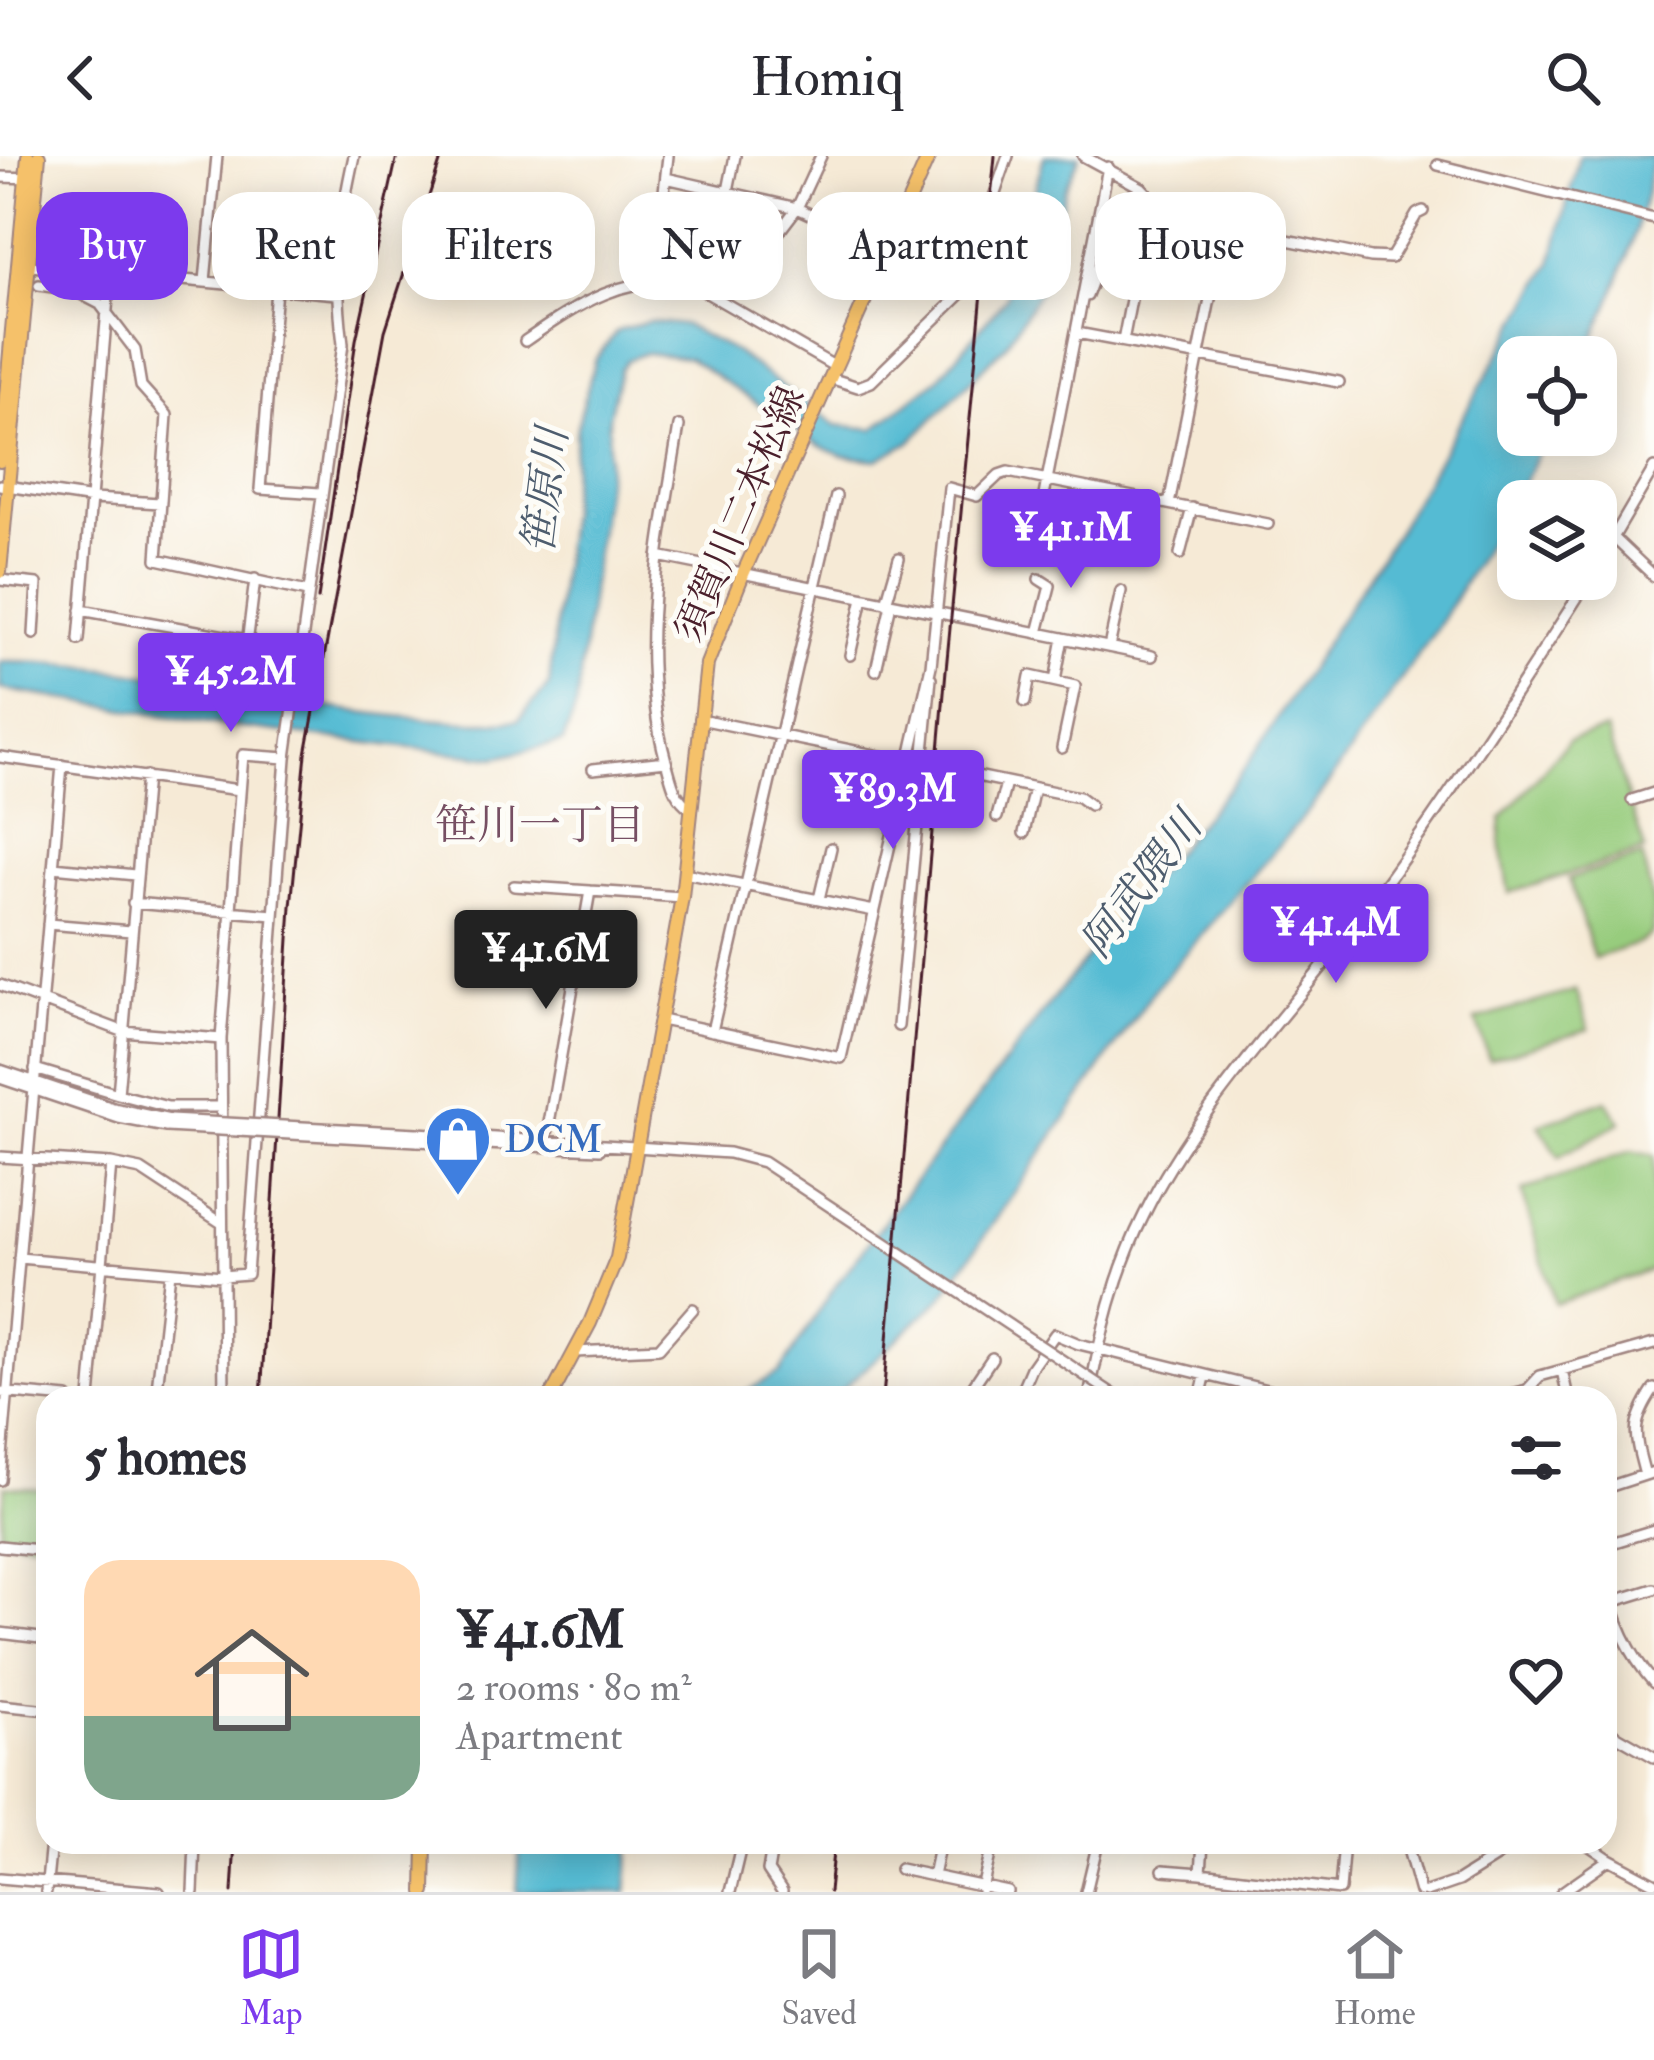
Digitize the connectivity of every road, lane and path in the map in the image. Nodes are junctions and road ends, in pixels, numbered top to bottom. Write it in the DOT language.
graph roads {
  1 [pos="28,156"];
  2 [pos="39,156"];
  3 [pos="217,156"];
  4 [pos="356,156"];
  5 [pos="668,156"];
  6 [pos="735,156"];
  7 [pos="821,156"];
  8 [pos="928,156"];
  9 [pos="1008,156"];
  10 [pos="1083,156"];
  11 [pos="1438,165"];
  12 [pos="1106,166"];
  13 [pos="0,177"];
  14 [pos="32,178"];
  15 [pos="666,178"];
  16 [pos="728,191"];
  17 [pos="346,192"];
  18 [pos="912,192"];
  19 [pos="1146,192"];
  20 [pos="797,208"];
  21 [pos="1423,211"];
  22 [pos="807,213"];
  23 [pos="1654,220"];
  24 [pos="1286,240"];
  25 [pos="30,266"];
  26 [pos="36,267"];
  27 [pos="1095,276"];
  28 [pos="188,280"];
  29 [pos="205,281"];
  30 [pos="212,282"];
  31 [pos="7,299"];
  32 [pos="1082,299"];
  33 [pos="92,300"];
  34 [pos="108,300"];
  35 [pos="275,300"];
  36 [pos="337,300"];
  37 [pos="864,300"];
  38 [pos="1131,300"];
  39 [pos="1210,300"];
  40 [pos="107,315"];
  41 [pos="1077,333"];
  42 [pos="525,341"];
  43 [pos="1123,341"];
  44 [pos="1199,354"];
  45 [pos="831,376"];
  46 [pos="1340,382"];
  47 [pos="679,426"];
  48 [pos="0,461"];
  49 [pos="1654,467"];
  50 [pos="1047,479"];
  51 [pos="4,487"];
  52 [pos="320,493"];
  53 [pos="1120,494"];
  54 [pos="836,496"];
  55 [pos="93,499"];
  56 [pos="160,503"];
  57 [pos="1169,504"];
  58 [pos="1192,508"];
  59 [pos="1040,516"];
  60 [pos="1268,524"];
  61 [pos="1617,533"];
  62 [pos="1617,541"];
  63 [pos="1104,554"];
  64 [pos="1180,554"];
  65 [pos="658,556"];
  66 [pos="899,558"];
  67 [pos="743,574"];
  68 [pos="0,576"];
  69 [pos="1654,576"];
  70 [pos="255,579"];
  71 [pos="1039,579"];
  72 [pos="814,589"];
  73 [pos="307,592"];
  74 [pos="1121,592"];
  75 [pos="863,598"];
  76 [pos="1574,600"];
  77 [pos="889,604"];
  78 [pos="81,610"];
  79 [pos="938,614"];
  80 [pos="1038,633"];
  81 [pos="34,634"];
  82 [pos="1063,638"];
  83 [pos="79,640"];
  84 [pos="247,640"];
  85 [pos="1108,647"];
  86 [pos="850,655"];
  87 [pos="1153,656"];
  88 [pos="244,669"];
  89 [pos="876,670"];
  90 [pos="929,673"];
  91 [pos="1054,681"];
  92 [pos="1025,702"];
  93 [pos="700,719"];
  94 [pos="779,737"];
  95 [pos="1062,748"];
  96 [pos="286,755"];
  97 [pos="0,758"];
  98 [pos="666,760"];
  99 [pos="908,762"];
  100 [pos="62,765"];
  101 [pos="924,766"];
  102 [pos="593,769"];
  103 [pos="146,776"];
  104 [pos="1006,783"];
  105 [pos="1034,788"];
  106 [pos="239,790"];
  107 [pos="1654,793"];
  108 [pos="1632,800"];
  109 [pos="1090,805"];
  110 [pos="692,809"];
  111 [pos="997,817"];
  112 [pos="1024,833"];
  113 [pos="831,848"];
  114 [pos="53,867"];
  115 [pos="684,873"];
  116 [pos="136,874"];
  117 [pos="746,883"];
  118 [pos="514,886"];
  119 [pos="590,891"];
  120 [pos="682,897"];
  121 [pos="819,899"];
  122 [pos="133,903"];
  123 [pos="874,911"];
  124 [pos="229,913"];
  125 [pos="274,915"];
  126 [pos="48,924"];
  127 [pos="130,932"];
  128 [pos="0,985"];
  129 [pos="41,1002"];
  130 [pos="662,1020"];
  131 [pos="898,1026"];
  132 [pos="122,1031"];
  133 [pos="712,1031"];
  134 [pos="221,1039"];
  135 [pos="35,1069"];
  136 [pos="0,1074"];
  137 [pos="33,1085"];
  138 [pos="118,1094"];
  139 [pos="220,1107"];
  140 [pos="417,1137"];
  141 [pos="546,1140"];
  142 [pos="636,1148"];
  143 [pos="0,1157"];
  144 [pos="28,1159"];
  145 [pos="111,1165"];
  146 [pos="220,1222"];
  147 [pos="19,1258"];
  148 [pos="103,1265"];
  149 [pos="170,1272"];
  150 [pos="222,1276"];
  151 [pos="693,1309"];
  152 [pos="1654,1344"];
  153 [pos="1099,1348"];
  154 [pos="575,1352"];
  155 [pos="992,1358"];
  156 [pos="1562,1370"];
  157 [pos="1205,1377"];
  158 [pos="92,1386"];
  159 [pos="157,1386"];
  160 [pos="224,1386"];
  161 [pos="557,1386"];
  162 [pos="973,1386"];
  163 [pos="1023,1386"];
  164 [pos="1091,1386"];
  165 [pos="1101,1386"];
  166 [pos="1203,1386"];
  167 [pos="1246,1386"];
  168 [pos="1531,1386"];
  169 [pos="1565,1386"];
  170 [pos="1654,1389"];
  171 [pos="4,1392"];
  172 [pos="36,1395"];
  173 [pos="1649,1473"];
  174 [pos="0,1480"];
  175 [pos="1617,1483"];
  176 [pos="1654,1531"];
  177 [pos="1617,1542"];
  178 [pos="0,1546"];
  179 [pos="36,1550"];
  180 [pos="1654,1589"];
  181 [pos="1617,1600"];
  182 [pos="1617,1623"];
  183 [pos="0,1633"];
  184 [pos="36,1638"];
  185 [pos="1654,1683"];
  186 [pos="0,1706"];
  187 [pos="36,1709"];
  188 [pos="1617,1737"];
  189 [pos="1654,1757"];
  190 [pos="50,1854"];
  191 [pos="195,1854"];
  192 [pos="425,1854"];
  193 [pos="739,1854"];
  194 [pos="771,1854"];
  195 [pos="938,1854"];
  196 [pos="990,1854"];
  197 [pos="1095,1854"];
  198 [pos="1203,1854"];
  199 [pos="1343,1854"];
  200 [pos="1410,1854"];
  201 [pos="1501,1854"];
  202 [pos="1602,1854"];
  203 [pos="1609,1859"];
  204 [pos="900,1869"];
  205 [pos="1163,1870"];
  206 [pos="1201,1873"];
  207 [pos="933,1876"];
  208 [pos="0,1878"];
  209 [pos="1654,1882"];
  210 [pos="47,1887"];
  211 [pos="982,1889"];
  212 [pos="159,1892"];
  213 [pos="193,1892"];
  214 [pos="424,1892"];
  215 [pos="730,1892"];
  216 [pos="782,1892"];
  217 [pos="1008,1892"];
  218 [pos="1086,1892"];
  219 [pos="1423,1892"];
  220 [pos="1562,1892"];
  1 -- 14 [label="main road"];
  2 -- 14 [label="main road"];
  3 -- 29 [label="street"];
  4 -- 17 [label="street"];
  5 -- 15 [label="street"];
  6 -- 16 [label="street"];
  7 -- 20 [label="street"];
  8 -- 18 [label="main road, 須賀川二本松線"];
  9 -- 45 [label="street"];
  10 -- 12 [label="street"];
  11 -- 23 [label="street"];
  12 -- 19 [label="street"];
  12 -- 32 [label="street"];
  13 -- 14 [label="street"];
  14 -- 25 [label="main road"];
  14 -- 31 [label="main road"];
  15 -- 16 [label="street"];
  15 -- 20 [label="street"];
  16 -- 20 [label="street"];
  20 -- 22 [label="street"];
  21 -- 24 [label="street"];
  25 -- 26 [label="street"];
  25 -- 51 [label="main road"];
  27 -- 32 [label="street"];
  28 -- 29 [label="street"];
  29 -- 30 [label="street"];
  31 -- 48 [label="main road"];
  32 -- 41 [label="street"];
  33 -- 40 [label="street"];
  34 -- 40 [label="street"];
  35 -- 52 [label="street"];
  36 -- 52 [label="street"];
  37 -- 45 [label="main road, 須賀川二本松線"];
  38 -- 43 [label="street"];
  39 -- 44 [label="street"];
  40 -- 55 [label="street"];
  40 -- 56 [label="street"];
  41 -- 43 [label="street"];
  41 -- 50 [label="street"];
  42 -- 45 [label="street"];
  43 -- 44 [label="street"];
  44 -- 46 [label="street"];
  44 -- 57 [label="street"];
  45 -- 67 [label="main road, 須賀川二本松線"];
  47 -- 65 [label="street"];
  49 -- 61 [label="street"];
  50 -- 53 [label="street"];
  50 -- 59 [label="street"];
  50 -- 79 [label="street"];
  51 -- 55 [label="street"];
  51 -- 68 [label="main road"];
  52 -- 73 [label="street"];
  53 -- 57 [label="street"];
  53 -- 63 [label="street"];
  54 -- 72 [label="street"];
  55 -- 56 [label="street"];
  55 -- 78 [label="street"];
  56 -- 70 [label="street"];
  57 -- 58 [label="street"];
  58 -- 60 [label="street"];
  58 -- 64 [label="street"];
  62 -- 69 [label="street"];
  65 -- 67 [label="street"];
  65 -- 98 [label="street"];
  66 -- 77 [label="street"];
  67 -- 72 [label="street"];
  67 -- 93 [label="main road, 須賀川二本松線"];
  68 -- 81 [label="street"];
  70 -- 73 [label="street"];
  70 -- 84 [label="street"];
  71 -- 80 [label="street"];
  72 -- 75 [label="street"];
  72 -- 94 [label="street"];
  73 -- 96 [label="street"];
  74 -- 85 [label="street"];
  75 -- 77 [label="street"];
  75 -- 86 [label="street"];
  76 -- 153 [label="street"];
  77 -- 79 [label="street"];
  77 -- 89 [label="street"];
  78 -- 83 [label="street"];
  78 -- 84 [label="street"];
  79 -- 80 [label="street"];
  79 -- 90 [label="street"];
  80 -- 82 [label="street"];
  82 -- 85 [label="street"];
  82 -- 91 [label="street"];
  84 -- 88 [label="street"];
  85 -- 87 [label="street"];
  90 -- 99 [label="street"];
  90 -- 101 [label="street"];
  91 -- 92 [label="street"];
  91 -- 95 [label="street"];
  93 -- 94 [label="street"];
  93 -- 110 [label="main road, 須賀川二本松線"];
  94 -- 99 [label="street"];
  94 -- 117 [label="street"];
  96 -- 106 [label="street"];
  96 -- 125 [label="street"];
  97 -- 100 [label="street"];
  98 -- 102 [label="street"];
  98 -- 110 [label="street"];
  99 -- 101 [label="street"];
  99 -- 123 [label="street"];
  100 -- 103 [label="street"];
  100 -- 114 [label="street"];
  101 -- 104 [label="street"];
  101 -- 131 [label="street"];
  103 -- 106 [label="street"];
  103 -- 116 [label="street"];
  104 -- 105 [label="street"];
  104 -- 111 [label="street"];
  105 -- 109 [label="street"];
  105 -- 112 [label="street"];
  106 -- 124 [label="street"];
  107 -- 108 [label="street"];
  110 -- 115 [label="main road, 須賀川二本松線"];
  113 -- 121 [label="street"];
  114 -- 116 [label="street"];
  114 -- 126 [label="street"];
  115 -- 117 [label="street"];
  115 -- 120 [label="main road, 須賀川二本松線"];
  116 -- 122 [label="street"];
  117 -- 121 [label="street"];
  117 -- 133 [label="street"];
  118 -- 119 [label="street"];
  119 -- 120 [label="street"];
  119 -- 141 [label="street"];
  120 -- 130 [label="main road, 須賀川二本松線"];
  121 -- 123 [label="street"];
  122 -- 124 [label="street"];
  122 -- 127 [label="street"];
  123 -- 133 [label="street"];
  124 -- 125 [label="street"];
  124 -- 134 [label="street"];
  125 -- 150 [label="street"];
  126 -- 127 [label="street"];
  126 -- 129 [label="street"];
  127 -- 132 [label="street"];
  128 -- 129 [label="street"];
  129 -- 132 [label="street"];
  129 -- 135 [label="street"];
  130 -- 133 [label="street"];
  130 -- 142 [label="main road, 須賀川二本松線"];
  132 -- 134 [label="street"];
  132 -- 138 [label="street"];
  134 -- 139 [label="street"];
  135 -- 137 [label="street"];
  135 -- 138 [label="street"];
  136 -- 137 [label="street"];
  137 -- 140 [label="street, bridge"];
  137 -- 144 [label="street"];
  138 -- 139 [label="street"];
  139 -- 146 [label="street"];
  140 -- 141 [label="street"];
  140 -- 142 [label="street"];
  141 -- 142 [label="street"];
  142 -- 154 [label="main road, 須賀川二本松線"];
  142 -- 165 [label="street, bridge"];
  143 -- 144 [label="street"];
  144 -- 145 [label="street"];
  144 -- 147 [label="street"];
  145 -- 146 [label="street"];
  145 -- 148 [label="street"];
  146 -- 150 [label="street"];
  147 -- 148 [label="street"];
  147 -- 171 [label="street"];
  148 -- 149 [label="street"];
  148 -- 158 [label="street"];
  149 -- 150 [label="street"];
  149 -- 159 [label="street"];
  150 -- 160 [label="street"];
  151 -- 154 [label="street"];
  152 -- 156 [label="street"];
  153 -- 157 [label="street"];
  153 -- 163 [label="street"];
  153 -- 164 [label="street"];
  154 -- 161 [label="main road, 須賀川二本松線"];
  155 -- 162 [label="street"];
  156 -- 168 [label="street"];
  156 -- 169 [label="street"];
  157 -- 166 [label="street"];
  157 -- 167 [label="street"];
  170 -- 173 [label="street"];
  171 -- 172 [label="street"];
  171 -- 174 [label="street"];
  173 -- 175 [label="street"];
  176 -- 177 [label="street"];
  178 -- 179 [label="street"];
  180 -- 181 [label="street"];
  182 -- 185 [label="street"];
  183 -- 184 [label="street"];
  186 -- 187 [label="street"];
  188 -- 189 [label="street"];
  190 -- 210 [label="street"];
  191 -- 213 [label="street"];
  192 -- 214 [label="main road"];
  193 -- 215 [label="street"];
  194 -- 216 [label="street"];
  195 -- 207 [label="street"];
  196 -- 211 [label="street"];
  197 -- 218 [label="street"];
  198 -- 206 [label="street"];
  199 -- 206 [label="street"];
  200 -- 219 [label="street"];
  201 -- 219 [label="street"];
  202 -- 203 [label="street"];
  203 -- 209 [label="street"];
  203 -- 220 [label="street"];
  204 -- 207 [label="street"];
  205 -- 206 [label="street"];
  207 -- 211 [label="street"];
  208 -- 210 [label="street"];
  210 -- 212 [label="street"];
  211 -- 217 [label="street"];
}
